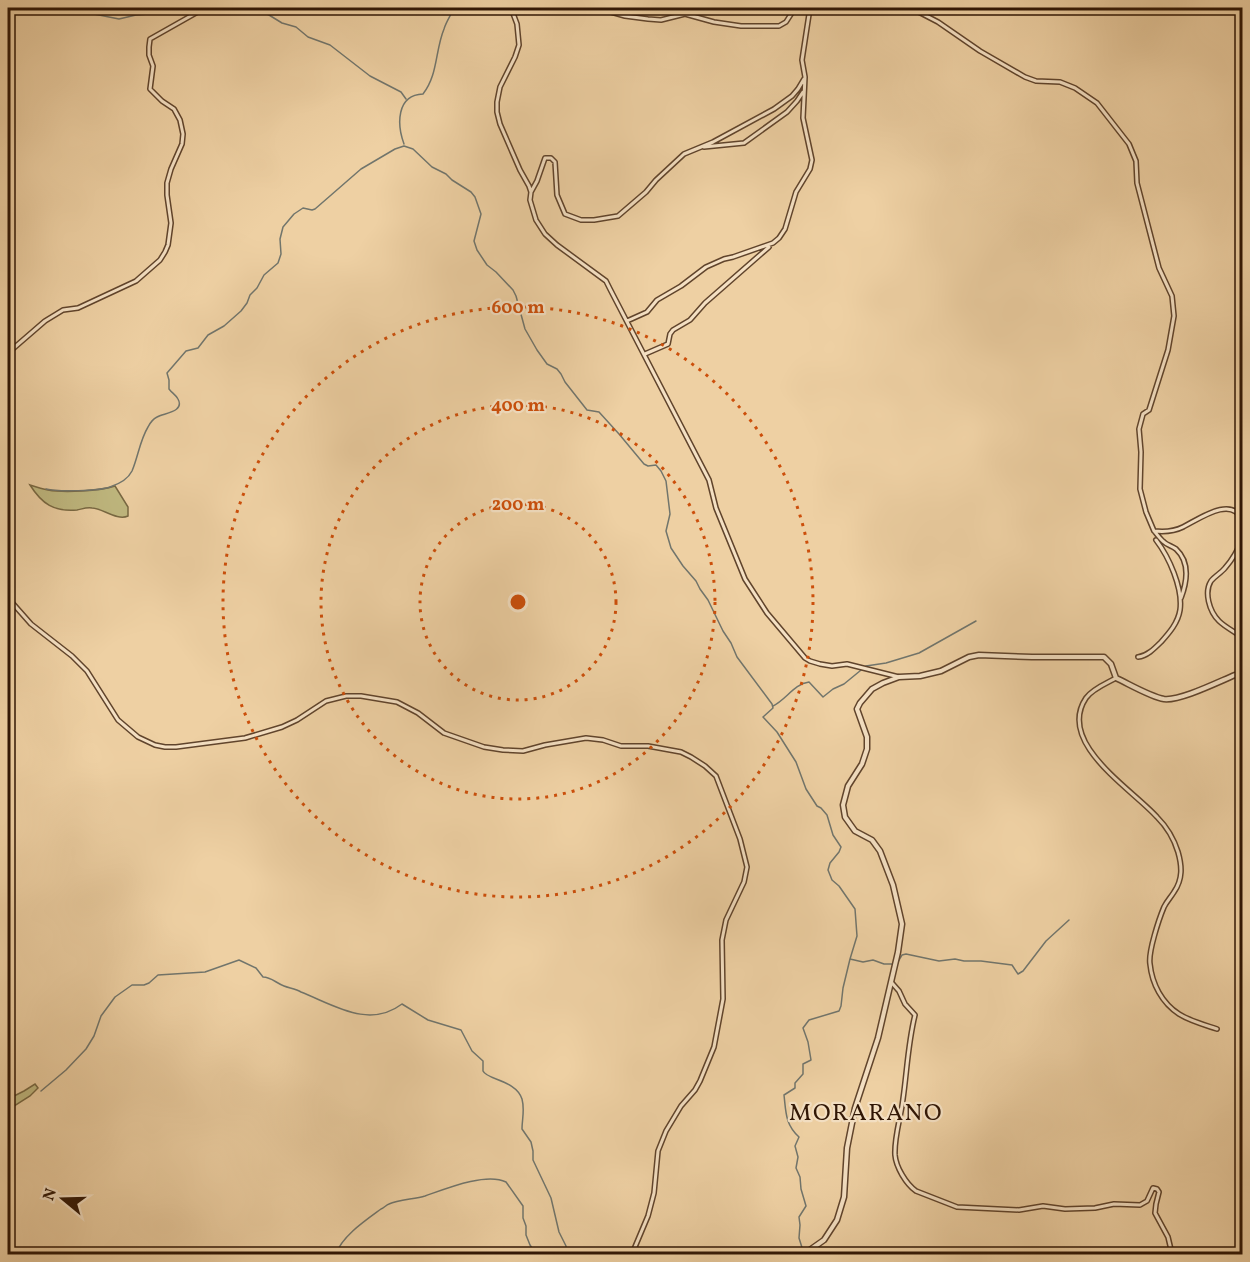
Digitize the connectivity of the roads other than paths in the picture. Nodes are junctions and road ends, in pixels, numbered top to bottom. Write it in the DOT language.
graph roads {
  1 [pos="197,8"];
  2 [pos="386,8"];
  3 [pos="426,8"];
  4 [pos="511,8"];
  5 [pos="597,8"];
  6 [pos="723,8"];
  7 [pos="795,8"];
  8 [pos="810,8"];
  9 [pos="910,8"];
  10 [pos="685,14"];
  11 [pos="805,77"];
  12 [pos="805,89"];
  13 [pos="699,147"];
  14 [pos="531,192"];
  15 [pos="773,243"];
  16 [pos="627,321"];
  17 [pos="8,353"];
  18 [pos="645,354"];
  19 [pos="1242,520"];
  20 [pos="1154,531"];
  21 [pos="1242,539"];
  22 [pos="1156,540"];
  23 [pos="8,598"];
  24 [pos="1180,600"];
  25 [pos="1242,637"];
  26 [pos="1137,657"];
  27 [pos="1242,674"];
  28 [pos="899,676"];
  29 [pos="1116,678"];
  30 [pos="891,981"];
  31 [pos="1217,1029"];
  32 [pos="632,1254"];
  33 [pos="804,1254"];
  34 [pos="1172,1254"];
  1 -- 17 [label="street"];
  2 -- 3 [label="street"];
  4 -- 14 [label="street"];
  5 -- 10 [label="street"];
  6 -- 10 [label="street"];
  7 -- 10 [label="street"];
  8 -- 11 [label="street"];
  9 -- 20 [label="street"];
  11 -- 12 [label="street"];
  11 -- 13 [label="street"];
  12 -- 13 [label="street"];
  12 -- 15 [label="street"];
  13 -- 14 [label="street"];
  14 -- 16 [label="street"];
  15 -- 16 [label="street"];
  15 -- 18 [label="street"];
  16 -- 18 [label="street"];
  18 -- 28 [label="street"];
  19 -- 20 [label="street"];
  20 -- 24 [label="street"];
  21 -- 25 [label="street"];
  22 -- 24 [label="street"];
  23 -- 32 [label="street"];
  24 -- 26 [label="street"];
  27 -- 29 [label="street"];
  28 -- 29 [label="street"];
  28 -- 30 [label="street"];
  29 -- 31 [label="street"];
  30 -- 33 [label="street"];
  30 -- 34 [label="street"];
}
